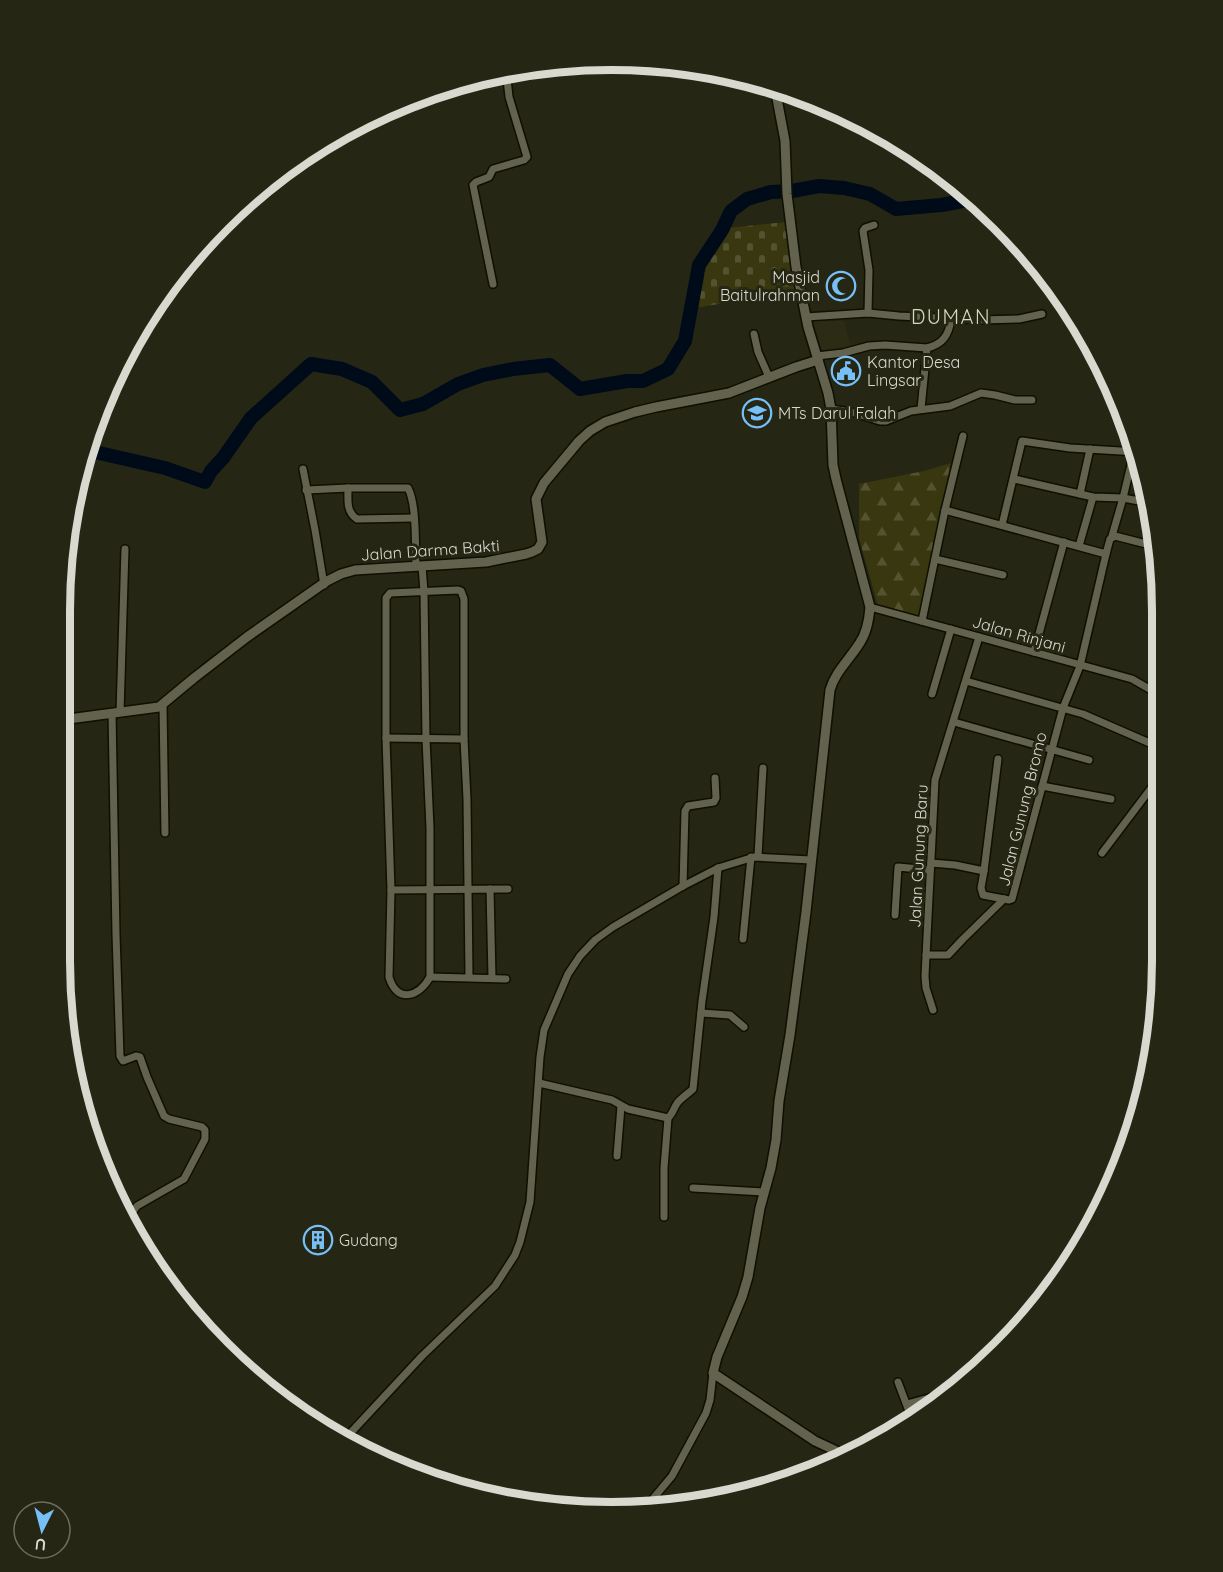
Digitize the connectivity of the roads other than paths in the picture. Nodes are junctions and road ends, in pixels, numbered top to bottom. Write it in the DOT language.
graph roads {
  1 [pos="507,81"];
  2 [pos="777,96"];
  3 [pos="874,225"];
  4 [pos="493,284"];
  5 [pos="868,313"];
  6 [pos="1042,314"];
  7 [pos="806,317"];
  8 [pos="951,319"];
  9 [pos="754,334"];
  10 [pos="927,348"];
  11 [pos="818,358"];
  12 [pos="769,377"];
  13 [pos="1032,400"];
  14 [pos="831,409"];
  15 [pos="921,409"];
  16 [pos="963,436"];
  17 [pos="1090,449"];
  18 [pos="1128,451"];
  19 [pos="1132,465"];
  20 [pos="303,469"];
  21 [pos="1014,478"];
  22 [pos="348,488"];
  23 [pos="306,490"];
  24 [pos="1080,494"];
  25 [pos="1093,497"];
  26 [pos="1123,498"];
  27 [pos="1141,501"];
  28 [pos="945,510"];
  29 [pos="414,518"];
  30 [pos="1002,525"];
  31 [pos="1113,536"];
  32 [pos="1064,542"];
  33 [pos="1148,544"];
  34 [pos="1079,546"];
  35 [pos="125,549"];
  36 [pos="1106,554"];
  37 [pos="935,559"];
  38 [pos="419,566"];
  39 [pos="1003,575"];
  40 [pos="324,585"];
  41 [pos="424,592"];
  42 [pos="870,607"];
  43 [pos="922,621"];
  44 [pos="951,629"];
  45 [pos="979,637"];
  46 [pos="1034,652"];
  47 [pos="1080,666"];
  48 [pos="966,681"];
  49 [pos="1152,691"];
  50 [pos="932,694"];
  51 [pos="163,705"];
  52 [pos="1063,708"];
  53 [pos="116,712"];
  54 [pos="70,719"];
  55 [pos="954,722"];
  56 [pos="386,738"];
  57 [pos="426,739"];
  58 [pos="464,739"];
  59 [pos="1152,744"];
  60 [pos="1051,750"];
  61 [pos="998,759"];
  62 [pos="1089,760"];
  63 [pos="763,768"];
  64 [pos="715,778"];
  65 [pos="1042,786"];
  66 [pos="1152,786"];
  67 [pos="1111,799"];
  68 [pos="165,833"];
  69 [pos="1102,854"];
  70 [pos="754,857"];
  71 [pos="811,860"];
  72 [pos="930,867"];
  73 [pos="718,868"];
  74 [pos="984,871"];
  75 [pos="683,886"];
  76 [pos="430,889"];
  77 [pos="467,889"];
  78 [pos="490,889"];
  79 [pos="508,889"];
  80 [pos="391,890"];
  81 [pos="1004,899"];
  82 [pos="895,915"];
  83 [pos="743,939"];
  84 [pos="926,955"];
  85 [pos="430,977"];
  86 [pos="469,977"];
  87 [pos="492,978"];
  88 [pos="506,979"];
  89 [pos="933,1010"];
  90 [pos="701,1013"];
  91 [pos="744,1027"];
  92 [pos="539,1083"];
  93 [pos="621,1106"];
  94 [pos="668,1118"];
  95 [pos="617,1156"];
  96 [pos="693,1188"];
  97 [pos="764,1192"];
  98 [pos="133,1212"];
  99 [pos="664,1217"];
  100 [pos="716,1375"];
  101 [pos="898,1382"];
  102 [pos="930,1398"];
  103 [pos="907,1404"];
  104 [pos="910,1412"];
  105 [pos="350,1434"];
  106 [pos="838,1452"];
  107 [pos="651,1500"];
  1 -- 4 [label="street"];
  2 -- 7 [label="street"];
  3 -- 5 [label="street"];
  5 -- 7 [label="street"];
  5 -- 8 [label="street"];
  6 -- 8 [label="street"];
  7 -- 11 [label="street"];
  8 -- 10 [label="street"];
  9 -- 12 [label="street"];
  10 -- 11 [label="street, Jalan Darma Bakti"];
  10 -- 15 [label="street"];
  11 -- 12 [label="street, Jalan Darma Bakti"];
  11 -- 14 [label="street"];
  12 -- 38 [label="street, Jalan Darma Bakti"];
  13 -- 15 [label="street"];
  14 -- 15 [label="street"];
  14 -- 42 [label="street"];
  16 -- 28 [label="street"];
  17 -- 18 [label="street"];
  17 -- 21 [label="street"];
  17 -- 24 [label="street"];
  19 -- 26 [label="street, Jalan Gunung Bromo"];
  20 -- 23 [label="street"];
  21 -- 24 [label="street"];
  21 -- 30 [label="street"];
  22 -- 23 [label="street"];
  22 -- 29 [label="street"];
  22 -- 29 [label="street"];
  23 -- 40 [label="street"];
  24 -- 25 [label="street"];
  25 -- 26 [label="street"];
  25 -- 34 [label="street"];
  26 -- 27 [label="street"];
  26 -- 31 [label="street, Jalan Gunung Bromo"];
  28 -- 30 [label="street"];
  28 -- 37 [label="street"];
  29 -- 38 [label="street"];
  30 -- 32 [label="street"];
  31 -- 33 [label="street"];
  31 -- 36 [label="street, Jalan Gunung Bromo"];
  32 -- 34 [label="street"];
  32 -- 46 [label="street"];
  34 -- 36 [label="street"];
  35 -- 53 [label="street"];
  36 -- 47 [label="street, Jalan Gunung Bromo"];
  37 -- 39 [label="street"];
  37 -- 43 [label="street"];
  38 -- 40 [label="street, Jalan Darma Bakti"];
  38 -- 41 [label="street"];
  40 -- 51 [label="street, Jalan Darma Bakti"];
  41 -- 56 [label="street"];
  41 -- 57 [label="street"];
  41 -- 58 [label="street"];
  42 -- 43 [label="street, Jalan Rinjani"];
  42 -- 71 [label="street"];
  43 -- 44 [label="street, Jalan Rinjani"];
  44 -- 45 [label="street, Jalan Rinjani"];
  44 -- 50 [label="street"];
  45 -- 46 [label="street, Jalan Rinjani"];
  45 -- 48 [label="street, Jalan Gunung Baru"];
  46 -- 47 [label="street, Jalan Rinjani"];
  47 -- 49 [label="street, Jalan Rinjani"];
  47 -- 52 [label="street, Jalan Gunung Bromo"];
  48 -- 52 [label="street"];
  48 -- 55 [label="street, Jalan Gunung Baru"];
  51 -- 53 [label="street, Jalan Darma Bakti"];
  51 -- 68 [label="street"];
  52 -- 59 [label="street"];
  52 -- 60 [label="street, Jalan Gunung Bromo"];
  53 -- 54 [label="street, Jalan Darma Bakti"];
  53 -- 98 [label="street"];
  55 -- 60 [label="street"];
  55 -- 72 [label="street, Jalan Gunung Baru"];
  56 -- 57 [label="street"];
  56 -- 80 [label="street"];
  57 -- 58 [label="street"];
  57 -- 76 [label="street"];
  58 -- 77 [label="street"];
  60 -- 62 [label="street"];
  60 -- 65 [label="street, Jalan Gunung Bromo"];
  61 -- 74 [label="street"];
  63 -- 70 [label="street"];
  64 -- 75 [label="street"];
  65 -- 67 [label="street"];
  65 -- 81 [label="street, Jalan Gunung Bromo"];
  66 -- 69 [label="street"];
  70 -- 71 [label="street"];
  70 -- 73 [label="street"];
  70 -- 83 [label="street"];
  71 -- 97 [label="street"];
  72 -- 74 [label="street"];
  72 -- 82 [label="street"];
  72 -- 84 [label="street, Jalan Gunung Baru"];
  73 -- 75 [label="street"];
  73 -- 90 [label="street"];
  74 -- 81 [label="street, Jalan Gunung Bromo"];
  75 -- 92 [label="street"];
  76 -- 77 [label="street"];
  76 -- 80 [label="street"];
  76 -- 85 [label="street"];
  77 -- 78 [label="street"];
  77 -- 86 [label="street"];
  78 -- 79 [label="street"];
  78 -- 87 [label="street"];
  80 -- 85 [label="street"];
  81 -- 84 [label="street"];
  84 -- 89 [label="street, Jalan Gunung Baru"];
  85 -- 86 [label="street"];
  86 -- 87 [label="street"];
  87 -- 88 [label="street"];
  90 -- 91 [label="street"];
  90 -- 94 [label="street"];
  92 -- 93 [label="street"];
  92 -- 105 [label="street"];
  93 -- 94 [label="street"];
  93 -- 95 [label="street"];
  94 -- 99 [label="street"];
  96 -- 97 [label="street"];
  97 -- 100 [label="street"];
  100 -- 106 [label="street"];
  100 -- 107 [label="street"];
  101 -- 103 [label="street"];
  102 -- 103 [label="street"];
  103 -- 104 [label="street"];
}
